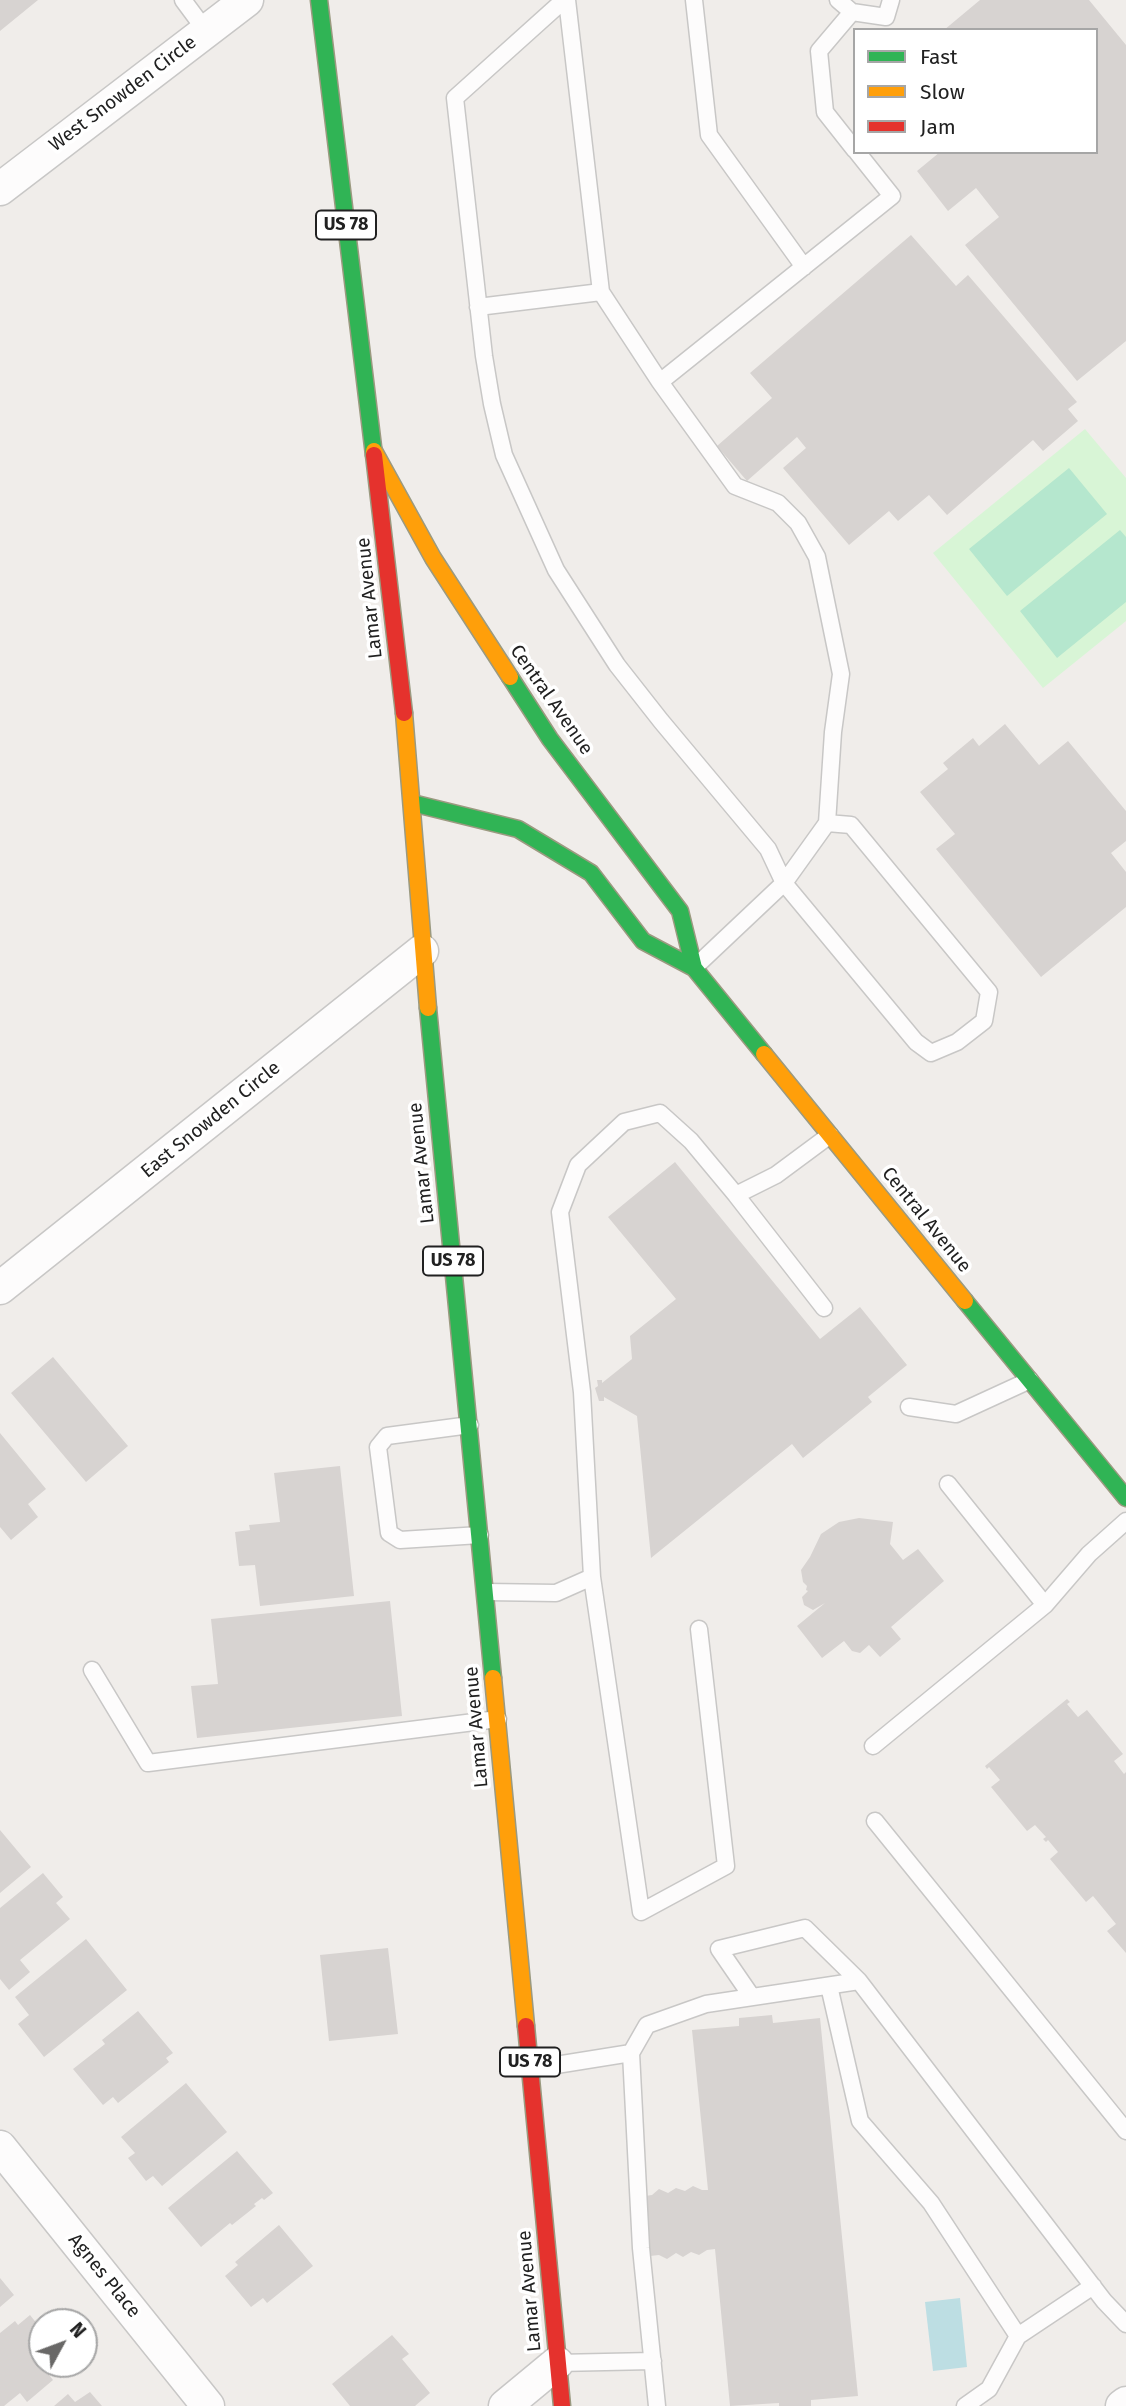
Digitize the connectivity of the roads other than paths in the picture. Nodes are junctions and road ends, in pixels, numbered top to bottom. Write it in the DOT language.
graph roads {
  1 [pos="183,0"];
  2 [pos="247,0"];
  3 [pos="318,0"];
  4 [pos="565,0"];
  5 [pos="694,0"];
  6 [pos="838,0"];
  7 [pos="891,0"];
  8 [pos="852,12"];
  9 [pos="206,32"];
  10 [pos="853,147"];
  11 [pos="858,154"];
  12 [pos="0,189"];
  13 [pos="804,267"];
  14 [pos="601,292"];
  15 [pos="478,307"];
  16 [pos="660,382"];
  17 [pos="374,451"];
  18 [pos="412,803"];
  19 [pos="827,823"];
  20 [pos="784,883"];
  21 [pos="422,951"];
  22 [pos="694,968"];
  23 [pos="831,1135"];
  24 [pos="736,1195"];
  25 [pos="0,1288"];
  26 [pos="824,1308"];
  27 [pos="1030,1380"];
  28 [pos="909,1407"];
  29 [pos="470,1425"];
  30 [pos="948,1484"];
  31 [pos="1126,1497"];
  32 [pos="1126,1521"];
  33 [pos="480,1535"];
  34 [pos="592,1577"];
  35 [pos="486,1592"];
  36 [pos="1045,1605"];
  37 [pos="699,1629"];
  38 [pos="92,1670"];
  39 [pos="498,1719"];
  40 [pos="873,1746"];
  41 [pos="875,1821"];
  42 [pos="859,1981"];
  43 [pos="829,1986"];
  44 [pos="752,1997"];
  45 [pos="631,2053"];
  46 [pos="531,2069"];
  47 [pos="1126,2131"];
  48 [pos="0,2147"];
  49 [pos="1093,2286"];
  50 [pos="1126,2325"];
  51 [pos="1018,2336"];
  52 [pos="653,2361"];
  53 [pos="557,2363"];
  54 [pos="208,2406"];
  55 [pos="505,2406"];
  56 [pos="562,2406"];
  57 [pos="657,2406"];
  58 [pos="965,2406"];
  1 -- 9 [label="lane"];
  2 -- 9 [label="street, West Snowden Circle"];
  3 -- 17 [label="main road, Lamar Avenue / US 78"];
  4 -- 14 [label="lane"];
  4 -- 15 [label="lane"];
  5 -- 13 [label="lane"];
  6 -- 8 [label="lane"];
  7 -- 8 [label="lane"];
  8 -- 10 [label="lane"];
  9 -- 12 [label="street, West Snowden Circle"];
  11 -- 13 [label="lane"];
  13 -- 16 [label="lane"];
  14 -- 15 [label="lane"];
  14 -- 16 [label="lane"];
  15 -- 20 [label="lane"];
  16 -- 19 [label="lane"];
  17 -- 18 [label="main road, Lamar Avenue / US 78"];
  17 -- 22 [label="main road, Central Avenue"];
  18 -- 21 [label="main road, Lamar Avenue / US 78"];
  18 -- 22 [label="main road, Central Avenue"];
  19 -- 20 [label="lane"];
  19 -- 20 [label="lane"];
  20 -- 22 [label="lane"];
  21 -- 25 [label="street, East Snowden Circle"];
  21 -- 29 [label="main road, Lamar Avenue / US 78"];
  22 -- 23 [label="main road, Central Avenue"];
  23 -- 24 [label="lane"];
  23 -- 27 [label="main road, Central Avenue"];
  24 -- 26 [label="lane"];
  24 -- 34 [label="lane"];
  27 -- 28 [label="lane"];
  27 -- 31 [label="main road, Central Avenue"];
  29 -- 33 [label="main road, Lamar Avenue / US 78"];
  29 -- 33 [label="lane"];
  30 -- 36 [label="lane"];
  32 -- 36 [label="lane"];
  33 -- 35 [label="main road, Lamar Avenue / US 78"];
  34 -- 35 [label="lane"];
  34 -- 37 [label="lane"];
  35 -- 39 [label="main road, Lamar Avenue / US 78"];
  36 -- 40 [label="lane"];
  38 -- 39 [label="lane"];
  39 -- 46 [label="main road, Lamar Avenue / US 78"];
  41 -- 47 [label="lane"];
  42 -- 43 [label="lane"];
  42 -- 44 [label="lane"];
  42 -- 49 [label="lane"];
  43 -- 44 [label="lane"];
  43 -- 51 [label="lane"];
  44 -- 45 [label="lane"];
  45 -- 46 [label="lane"];
  45 -- 52 [label="lane"];
  46 -- 53 [label="main road, Lamar Avenue / US 78"];
  48 -- 54 [label="street, Agnes Place"];
  49 -- 50 [label="lane"];
  49 -- 51 [label="lane"];
  51 -- 58 [label="lane"];
  52 -- 53 [label="lane"];
  52 -- 57 [label="lane"];
  53 -- 55 [label="street"];
  53 -- 56 [label="main road, Lamar Avenue / US 78"];
}
